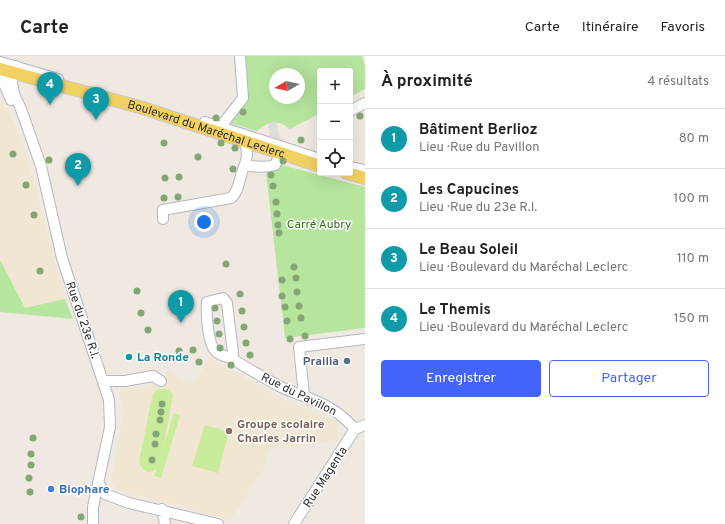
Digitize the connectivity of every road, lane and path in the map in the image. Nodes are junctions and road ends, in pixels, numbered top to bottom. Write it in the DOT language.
graph roads {
  1 [pos="240,56"];
  2 [pos="7,68"];
  3 [pos="3,84"];
  4 [pos="14,94"];
  5 [pos="365,102"];
  6 [pos="353,109"];
  7 [pos="24,118"];
  8 [pos="222,131"];
  9 [pos="246,142"];
  10 [pos="280,154"];
  11 [pos="317,158"];
  12 [pos="244,164"];
  13 [pos="317,165"];
  14 [pos="353,168"];
  15 [pos="365,170"];
  16 [pos="353,175"];
  17 [pos="365,178"];
  18 [pos="163,219"];
  19 [pos="365,339"];
  20 [pos="230,358"];
  21 [pos="104,381"];
  22 [pos="161,381"];
  23 [pos="304,395"];
  24 [pos="365,425"];
  25 [pos="355,429"];
  26 [pos="98,482"];
  27 [pos="162,509"];
  28 [pos="93,524"];
  29 [pos="165,524"];
  30 [pos="218,524"];
  31 [pos="294,524"];
  1 -- 8 [label="street"];
  2 -- 3 [label="street, Rue du 23e R.I."];
  2 -- 4 [label="street, Rue du 23e R.I."];
  2 -- 8 [label="main road, Boulevard du Maréchal Leclerc"];
  3 -- 4 [label="street"];
  3 -- 7 [label="street, Rue du 23e R.I."];
  4 -- 7 [label="street, Rue du 23e R.I."];
  5 -- 6 [label="street"];
  7 -- 21 [label="street, Rue du 23e R.I."];
  8 -- 9 [label="main road, Boulevard du Maréchal Leclerc"];
  8 -- 11 [label="street, Boulevard du Maréchal Leclerc"];
  9 -- 10 [label="main road, Boulevard du Maréchal Leclerc"];
  9 -- 12 [label="street"];
  10 -- 12 [label="street"];
  10 -- 13 [label="main road, Boulevard du Maréchal Leclerc"];
  12 -- 18 [label="street"];
  14 -- 15 [label="street"];
  16 -- 17 [label="main road"];
  19 -- 23 [label="street"];
  20 -- 20 [label="street, Rue du Pavillon"];
  20 -- 23 [label="street, Rue du Pavillon"];
  21 -- 22 [label="street"];
  21 -- 26 [label="street, Rue du 23e R.I."];
  23 -- 25 [label="street, Rue du Pavillon"];
  24 -- 25 [label="street"];
  25 -- 31 [label="street, Rue Magenta"];
  26 -- 27 [label="street"];
  26 -- 28 [label="street, Rue du 23e R.I."];
  27 -- 29 [label="street"];
  27 -- 30 [label="street"];
}
